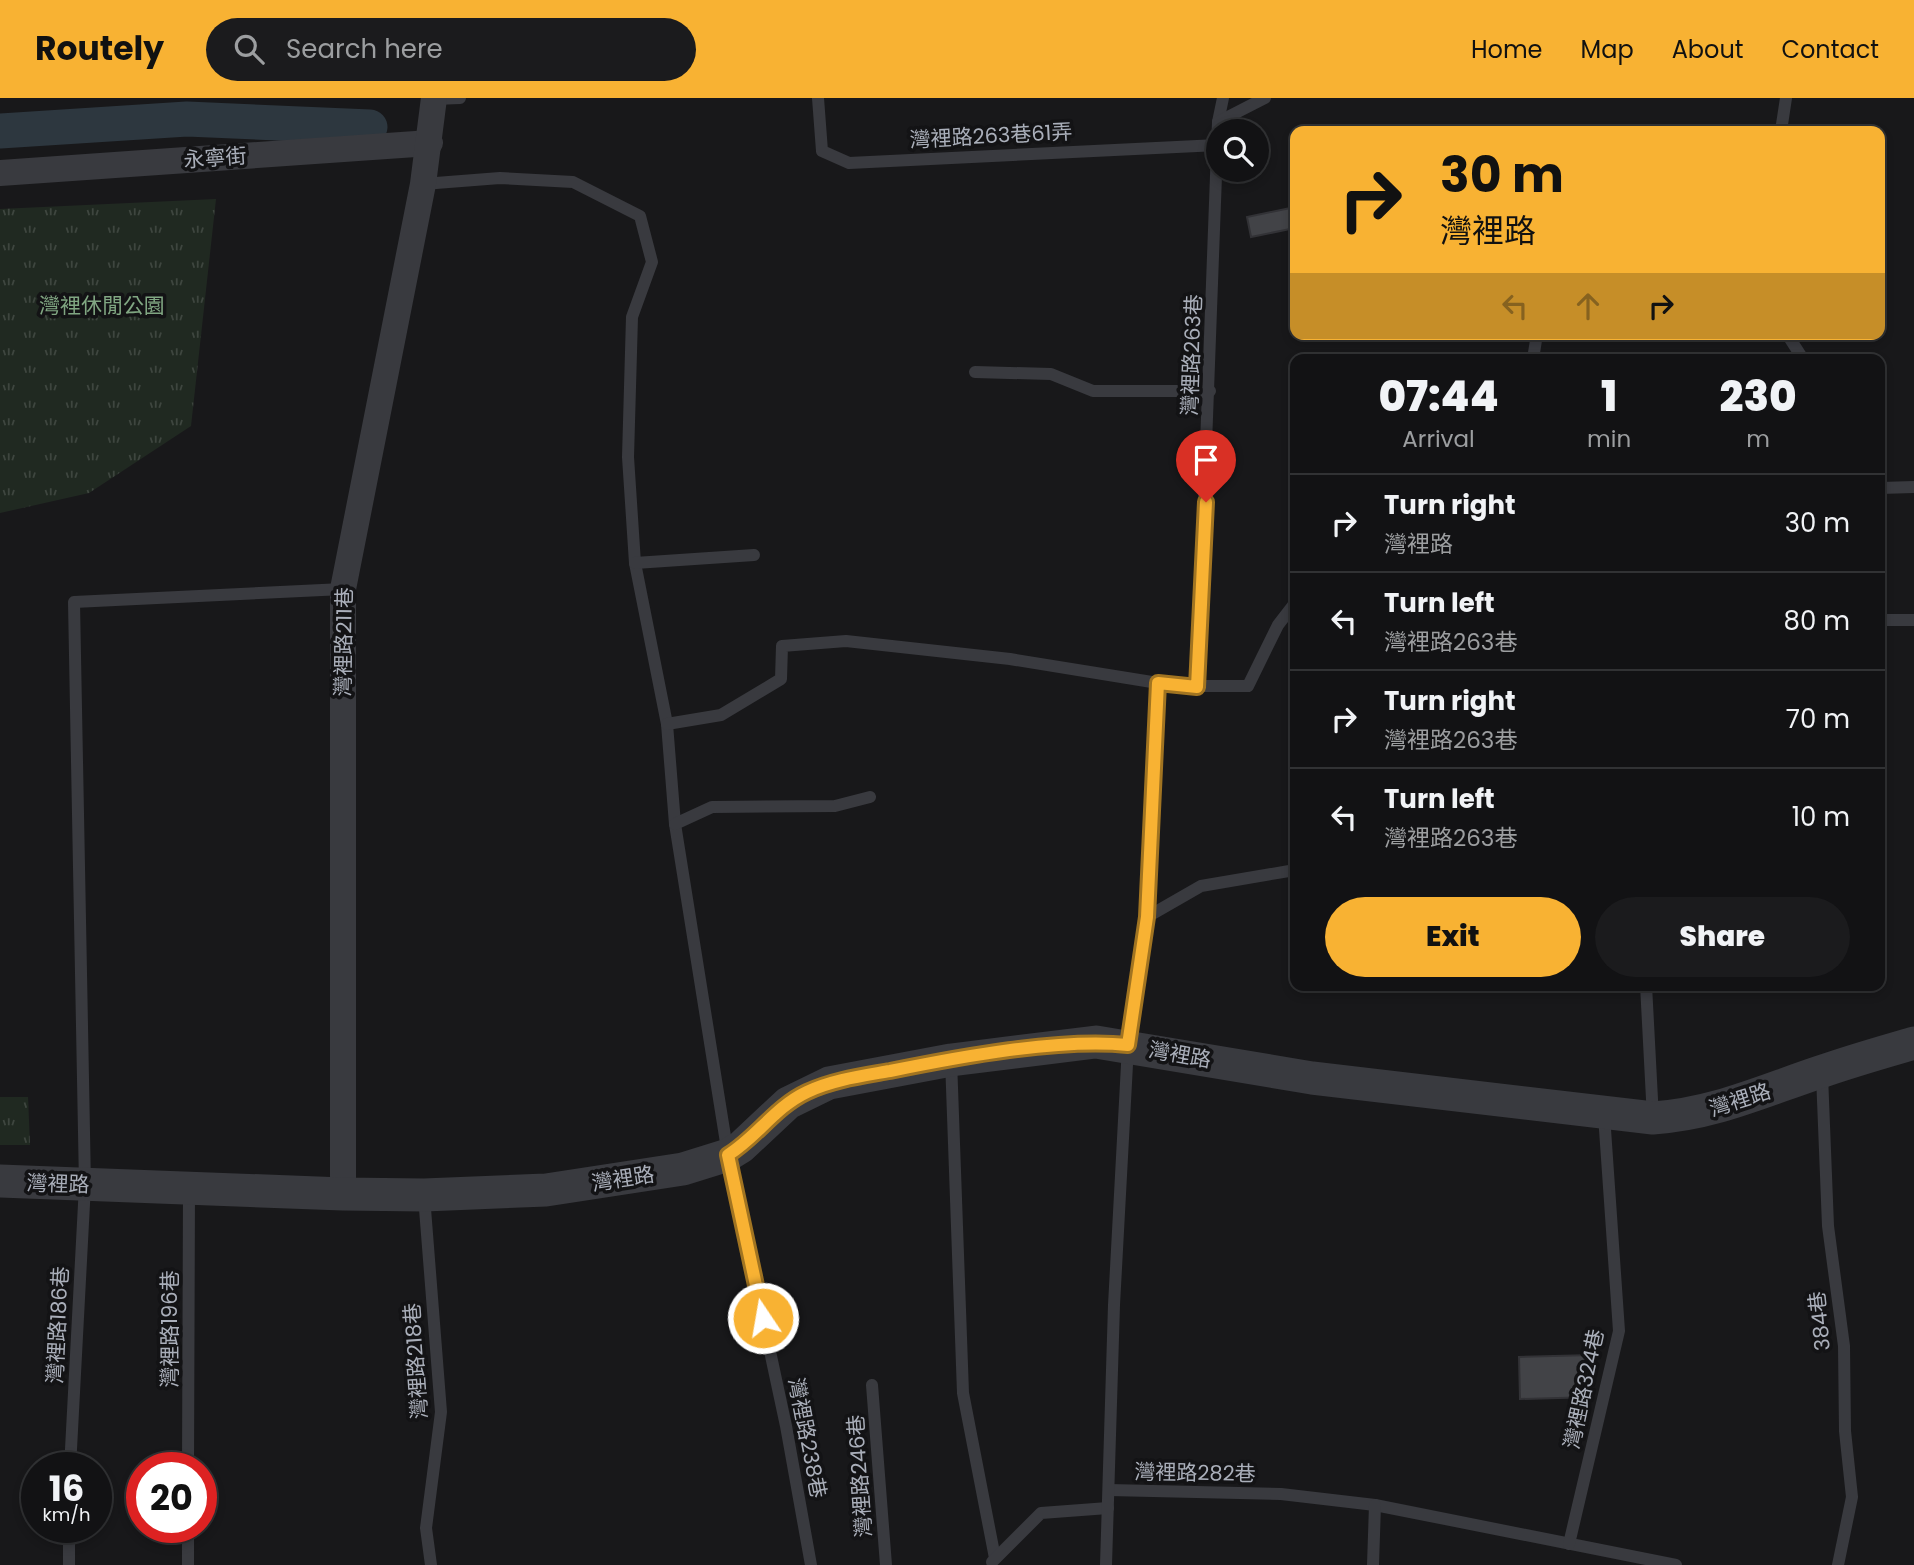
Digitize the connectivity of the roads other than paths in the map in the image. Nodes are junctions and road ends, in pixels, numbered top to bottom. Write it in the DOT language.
graph roads {
  1 [pos="443,98"];
  2 [pos="818,98"];
  3 [pos="1223,98"];
  4 [pos="1265,98"];
  5 [pos="1786,98"];
  6 [pos="1219,119"];
  7 [pos="1224,119"];
  8 [pos="1782,126"];
  9 [pos="430,144"];
  10 [pos="1206,146"];
  11 [pos="0,173"];
  12 [pos="1217,182"];
  13 [pos="423,184"];
  14 [pos="975,372"];
  15 [pos="1210,391"];
  16 [pos="1914,487"];
  17 [pos="1885,488"];
  18 [pos="754,555"];
  19 [pos="635,563"];
  20 [pos="343,589"];
  21 [pos="1290,609"];
  22 [pos="1885,620"];
  23 [pos="1914,620"];
  24 [pos="1158,683"];
  25 [pos="1197,687"];
  26 [pos="667,724"];
  27 [pos="870,797"];
  28 [pos="675,824"];
  29 [pos="1290,871"];
  30 [pos="1147,917"];
  31 [pos="1646,991"];
  32 [pos="1914,1043"];
  33 [pos="1128,1045"];
  34 [pos="951,1060"];
  35 [pos="1822,1071"];
  36 [pos="1604,1115"];
  37 [pos="1653,1118"];
  38 [pos="728,1155"];
  39 [pos="0,1181"];
  40 [pos="85,1185"];
  41 [pos="189,1189"];
  42 [pos="343,1194"];
  43 [pos="424,1195"];
  44 [pos="872,1385"];
  45 [pos="71,1452"];
  46 [pos="188,1452"];
  47 [pos="1109,1490"];
  48 [pos="1375,1505"];
  49 [pos="1108,1508"];
  50 [pos="69,1543"];
  51 [pos="188,1543"];
  52 [pos="1569,1544"];
  53 [pos="992,1562"];
  54 [pos="69,1565"];
  55 [pos="188,1565"];
  56 [pos="430,1565"];
  57 [pos="811,1565"];
  58 [pos="886,1565"];
  59 [pos="1106,1565"];
  60 [pos="1373,1565"];
  61 [pos="1676,1565"];
  62 [pos="1838,1565"];
  1 -- 9 [label="street, 灣裡路211巷"];
  2 -- 10 [label="lane, 灣裡路263巷61弄"];
  3 -- 6 [label="lane, 灣裡路263巷"];
  4 -- 7 [label="lane"];
  5 -- 8 [label="lane"];
  9 -- 11 [label="street, 永寧街"];
  9 -- 13 [label="street, 灣裡路211巷"];
  12 -- 15 [label="lane, 灣裡路263巷"];
  13 -- 19 [label="lane, 灣裡路238巷"];
  13 -- 20 [label="street, 灣裡路211巷"];
  14 -- 15 [label="lane"];
  15 -- 25 [label="lane, 灣裡路263巷"];
  16 -- 17 [label="lane"];
  18 -- 19 [label="lane"];
  19 -- 26 [label="lane, 灣裡路238巷"];
  20 -- 40 [label="lane, 灣裡路186巷"];
  20 -- 42 [label="street, 灣裡路211巷"];
  21 -- 25 [label="lane"];
  22 -- 23 [label="lane"];
  24 -- 25 [label="lane"];
  24 -- 26 [label="lane"];
  24 -- 30 [label="lane"];
  26 -- 28 [label="lane, 灣裡路238巷"];
  27 -- 28 [label="lane"];
  28 -- 38 [label="lane, 灣裡路238巷"];
  29 -- 30 [label="lane"];
  30 -- 33 [label="lane"];
  31 -- 37 [label="lane"];
  32 -- 35 [label="street, 灣裡路"];
  33 -- 34 [label="street, 灣裡路"];
  33 -- 36 [label="street, 灣裡路"];
  33 -- 47 [label="lane, 灣裡路282巷"];
  34 -- 38 [label="street, 灣裡路"];
  34 -- 53 [label="lane"];
  35 -- 37 [label="street, 灣裡路"];
  35 -- 62 [label="lane, 384巷"];
  36 -- 37 [label="street, 灣裡路"];
  36 -- 52 [label="lane, 灣裡路324巷"];
  38 -- 43 [label="street, 灣裡路"];
  38 -- 57 [label="lane, 灣裡路238巷"];
  39 -- 40 [label="street, 灣裡路"];
  40 -- 41 [label="street, 灣裡路"];
  40 -- 45 [label="lane, 灣裡路186巷"];
  41 -- 42 [label="street, 灣裡路"];
  41 -- 46 [label="lane, 灣裡路196巷"];
  42 -- 43 [label="street, 灣裡路"];
  43 -- 56 [label="lane, 灣裡路218巷"];
  44 -- 58 [label="lane, 灣裡路246巷"];
  47 -- 48 [label="lane, 灣裡路282巷"];
  47 -- 49 [label="lane"];
  48 -- 52 [label="lane, 灣裡路282巷"];
  48 -- 60 [label="lane"];
  49 -- 53 [label="lane"];
  49 -- 59 [label="lane"];
  50 -- 54 [label="lane"];
  51 -- 55 [label="lane"];
  52 -- 61 [label="lane, 灣裡路282巷"];
}
